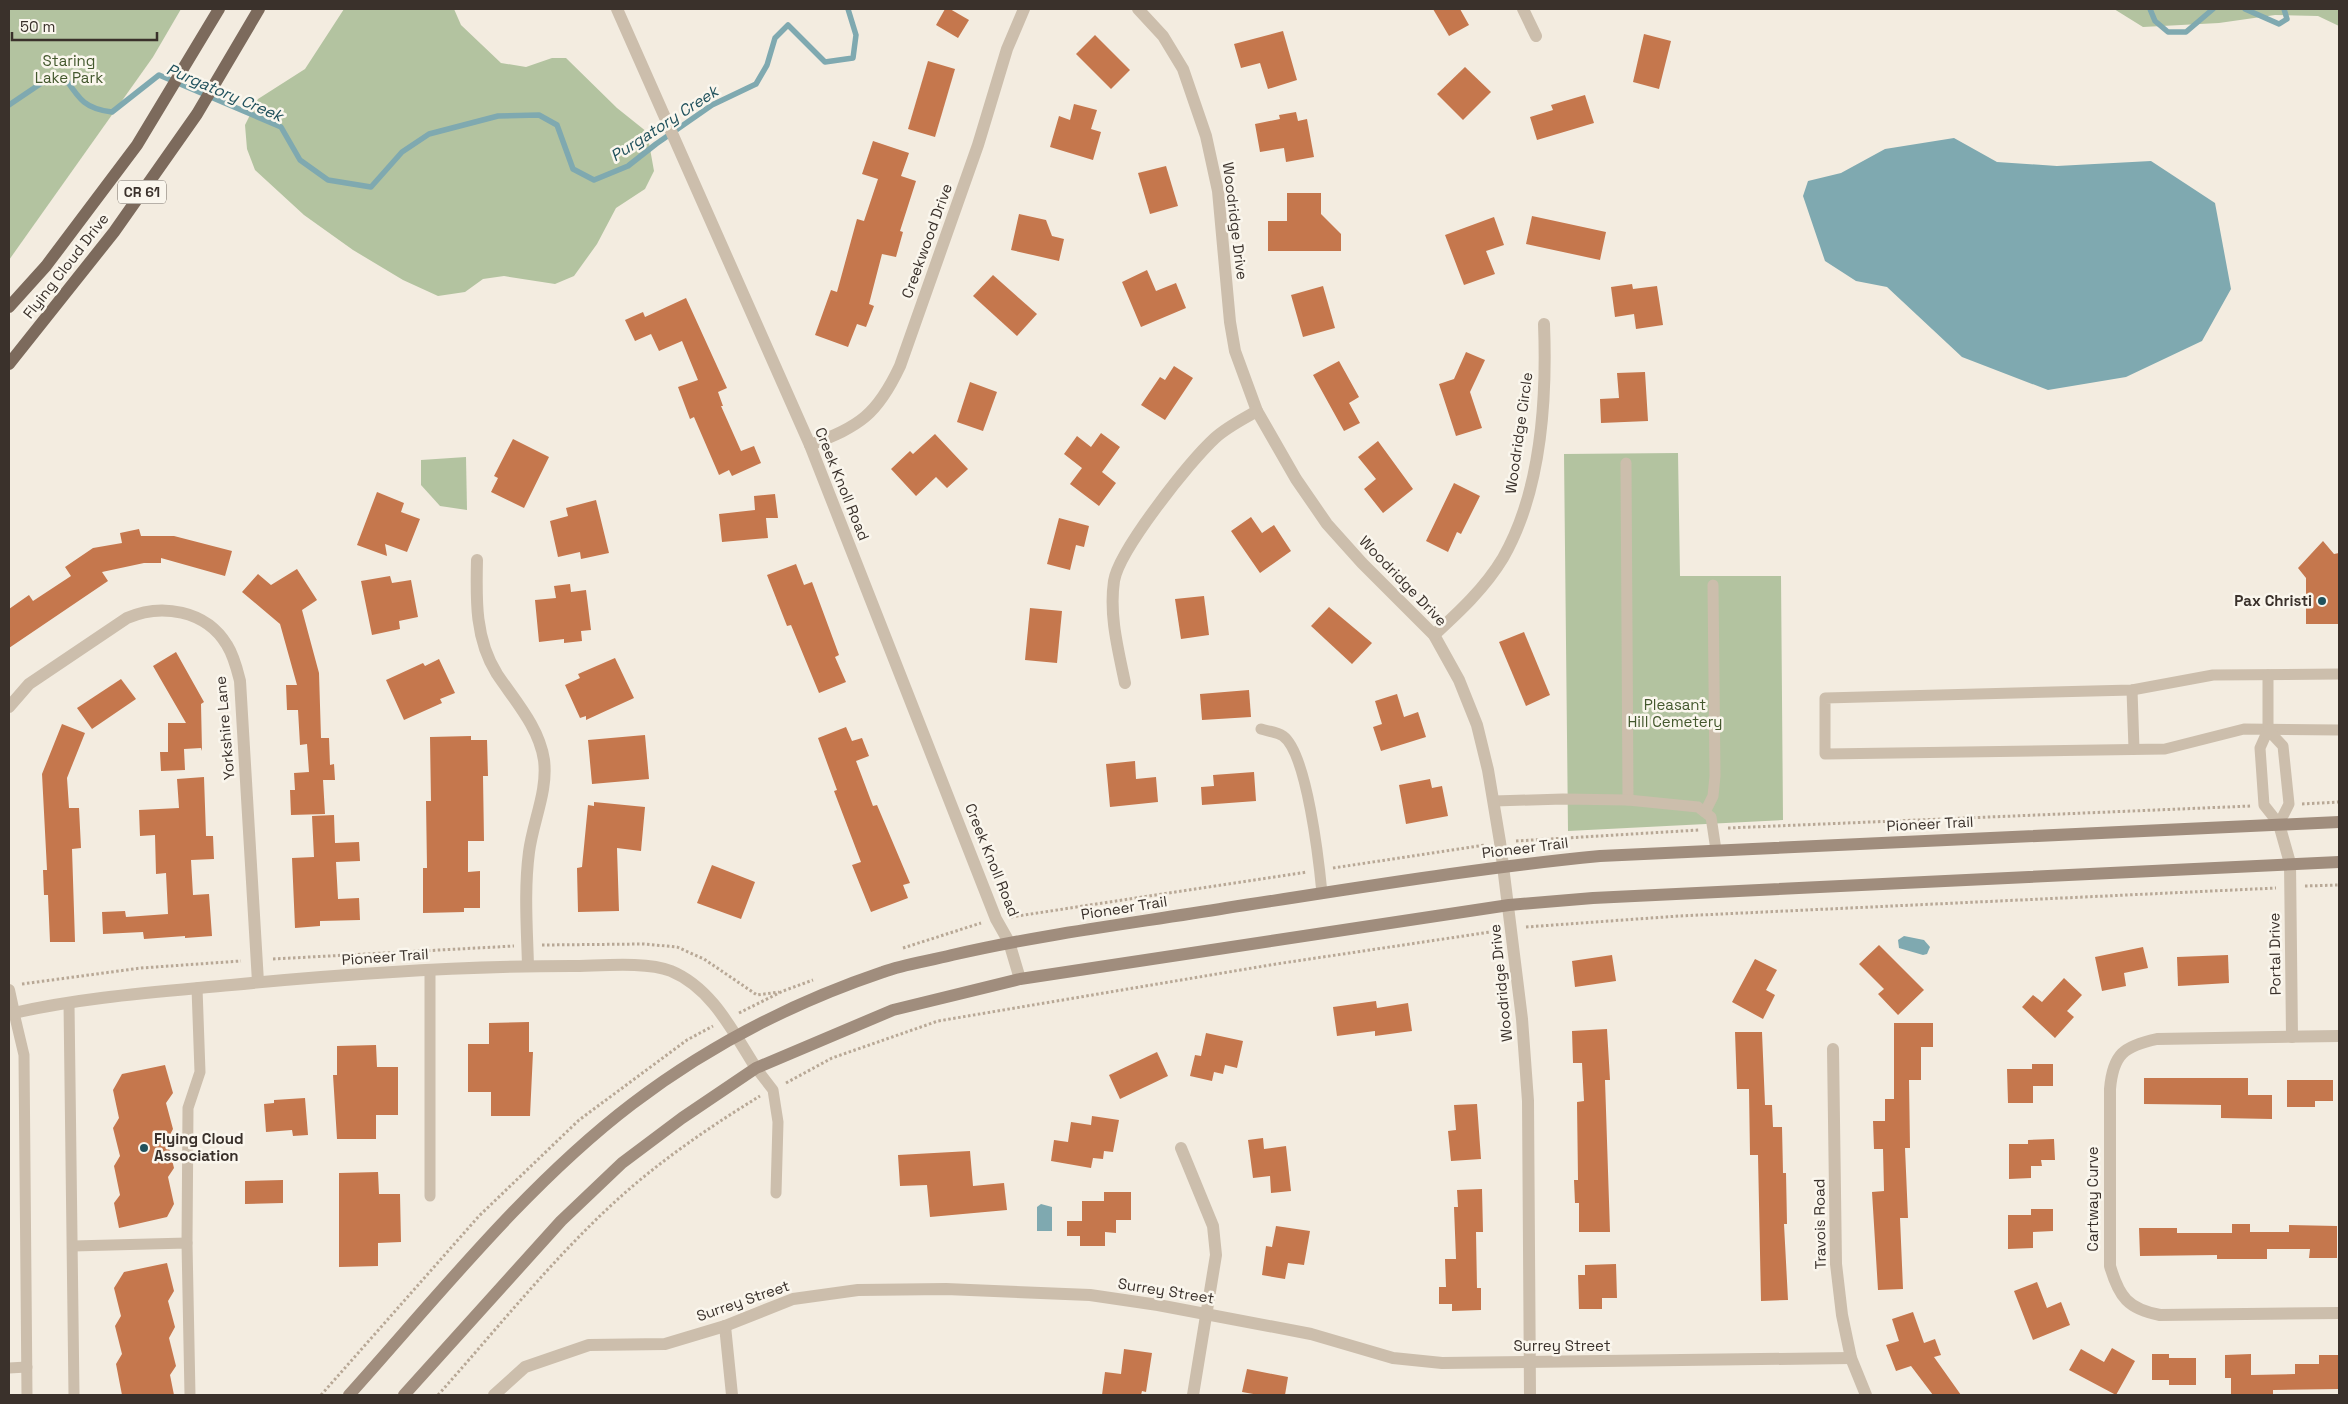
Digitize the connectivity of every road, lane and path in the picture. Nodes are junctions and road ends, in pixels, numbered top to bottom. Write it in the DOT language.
graph roads {
  1 [pos="219,9"];
  2 [pos="259,9"];
  3 [pos="617,9"];
  4 [pos="1024,9"];
  5 [pos="1138,9"];
  6 [pos="1523,9"];
  7 [pos="1536,36"];
  8 [pos="9,307"];
  9 [pos="1544,324"];
  10 [pos="9,364"];
  11 [pos="1256,411"];
  12 [pos="810,445"];
  13 [pos="1626,463"];
  14 [pos="477,560"];
  15 [pos="1712,585"];
  16 [pos="1434,635"];
  17 [pos="2339,674"];
  18 [pos="2268,675"];
  19 [pos="1125,683"];
  20 [pos="2132,690"];
  21 [pos="9,707"];
  22 [pos="1261,729"];
  23 [pos="2268,730"];
  24 [pos="2339,730"];
  25 [pos="2134,749"];
  26 [pos="1628,800"];
  27 [pos="1494,802"];
  28 [pos="1705,812"];
  29 [pos="2339,822"];
  30 [pos="2279,824"];
  31 [pos="1716,850"];
  32 [pos="2339,862"];
  33 [pos="2290,863"];
  34 [pos="1502,866"];
  35 [pos="2339,885"];
  36 [pos="2290,887"];
  37 [pos="1322,893"];
  38 [pos="1509,905"];
  39 [pos="1512,929"];
  40 [pos="1009,942"];
  41 [pos="528,966"];
  42 [pos="430,970"];
  43 [pos="1020,979"];
  44 [pos="258,982"];
  45 [pos="197,988"];
  46 [pos="9,990"];
  47 [pos="69,1003"];
  48 [pos="11,1013"];
  49 [pos="2339,1036"];
  50 [pos="736,1037"];
  51 [pos="2292,1037"];
  52 [pos="1833,1049"];
  53 [pos="756,1068"];
  54 [pos="772,1090"];
  55 [pos="1181,1148"];
  56 [pos="776,1193"];
  57 [pos="430,1196"];
  58 [pos="187,1243"];
  59 [pos="73,1246"];
  60 [pos="2339,1313"];
  61 [pos="1207,1314"];
  62 [pos="725,1326"];
  63 [pos="1851,1358"];
  64 [pos="1530,1363"];
  65 [pos="27,1367"];
  66 [pos="9,1368"];
  67 [pos="27,1395"];
  68 [pos="74,1395"];
  69 [pos="190,1395"];
  70 [pos="349,1395"];
  71 [pos="404,1395"];
  72 [pos="438,1395"];
  73 [pos="494,1395"];
  74 [pos="732,1395"];
  75 [pos="1193,1395"];
  76 [pos="1530,1395"];
  77 [pos="1866,1395"];
  1 -- 8 [label="main road, Flying Cloud Drive / CR 61"];
  2 -- 10 [label="main road, Flying Cloud Drive / CR 61"];
  3 -- 12 [label="street, Creek Knoll Road"];
  4 -- 12 [label="street, Creekwood Drive"];
  5 -- 11 [label="street, Woodridge Drive"];
  6 -- 7 [label="street"];
  9 -- 16 [label="street, Woodridge Circle"];
  11 -- 16 [label="street, Woodridge Drive"];
  11 -- 19 [label="street"];
  12 -- 40 [label="street, Creek Knoll Road"];
  13 -- 26 [label="lane"];
  14 -- 41 [label="street"];
  15 -- 28 [label="lane"];
  16 -- 27 [label="street, Woodridge Drive"];
  17 -- 18 [label="lane"];
  18 -- 20 [label="lane"];
  18 -- 23 [label="lane"];
  20 -- 25 [label="lane"];
  20 -- 25 [label="lane"];
  21 -- 44 [label="street, Yorkshire Lane"];
  22 -- 37 [label="lane"];
  23 -- 24 [label="lane"];
  23 -- 25 [label="lane"];
  23 -- 30 [label="lane"];
  23 -- 30 [label="lane"];
  26 -- 27 [label="lane"];
  26 -- 28 [label="lane"];
  27 -- 34 [label="street, Woodridge Drive"];
  28 -- 31 [label="lane"];
  29 -- 30 [label="main road, Pioneer Trail"];
  30 -- 31 [label="main road, Pioneer Trail"];
  30 -- 33 [label="street, Portal Drive"];
  31 -- 34 [label="main road, Pioneer Trail"];
  32 -- 33 [label="main road"];
  33 -- 36 [label="street, Portal Drive"];
  33 -- 38 [label="main road"];
  34 -- 37 [label="main road, Pioneer Trail"];
  34 -- 38 [label="street, Woodridge Drive"];
  35 -- 36 [label="path"];
  36 -- 39 [label="path"];
  36 -- 51 [label="street, Portal Drive"];
  37 -- 40 [label="main road, Pioneer Trail"];
  38 -- 39 [label="street, Woodridge Drive"];
  38 -- 43 [label="main road"];
  39 -- 54 [label="path"];
  39 -- 64 [label="street, Woodridge Drive"];
  40 -- 43 [label="street, Creek Knoll Road"];
  40 -- 50 [label="main road, Pioneer Trail"];
  41 -- 42 [label="street, Pioneer Trail"];
  41 -- 50 [label="street, Pioneer Trail"];
  42 -- 44 [label="street, Pioneer Trail"];
  42 -- 57 [label="lane"];
  43 -- 53 [label="main road"];
  44 -- 45 [label="street, Pioneer Trail"];
  45 -- 47 [label="street, Pioneer Trail"];
  45 -- 58 [label="lane"];
  46 -- 48 [label="street"];
  47 -- 48 [label="street, Pioneer Trail"];
  47 -- 59 [label="lane"];
  48 -- 65 [label="lane"];
  49 -- 51 [label="street"];
  50 -- 53 [label="street, Pioneer Trail"];
  50 -- 70 [label="main road, Pioneer Trail"];
  51 -- 60 [label="street, Cartway Curve"];
  52 -- 63 [label="street, Travois Road"];
  53 -- 54 [label="lane"];
  53 -- 71 [label="main road"];
  54 -- 56 [label="lane"];
  54 -- 72 [label="path"];
  55 -- 61 [label="street"];
  58 -- 59 [label="lane"];
  58 -- 69 [label="lane"];
  59 -- 68 [label="lane"];
  61 -- 62 [label="street, Surrey Street"];
  61 -- 64 [label="street, Surrey Street"];
  61 -- 75 [label="street"];
  62 -- 73 [label="street, Surrey Street"];
  62 -- 74 [label="street"];
  63 -- 64 [label="street, Surrey Street"];
  63 -- 77 [label="street, Travois Road"];
  64 -- 76 [label="street, Woodridge Drive"];
  65 -- 66 [label="lane"];
  65 -- 67 [label="lane"];
}
